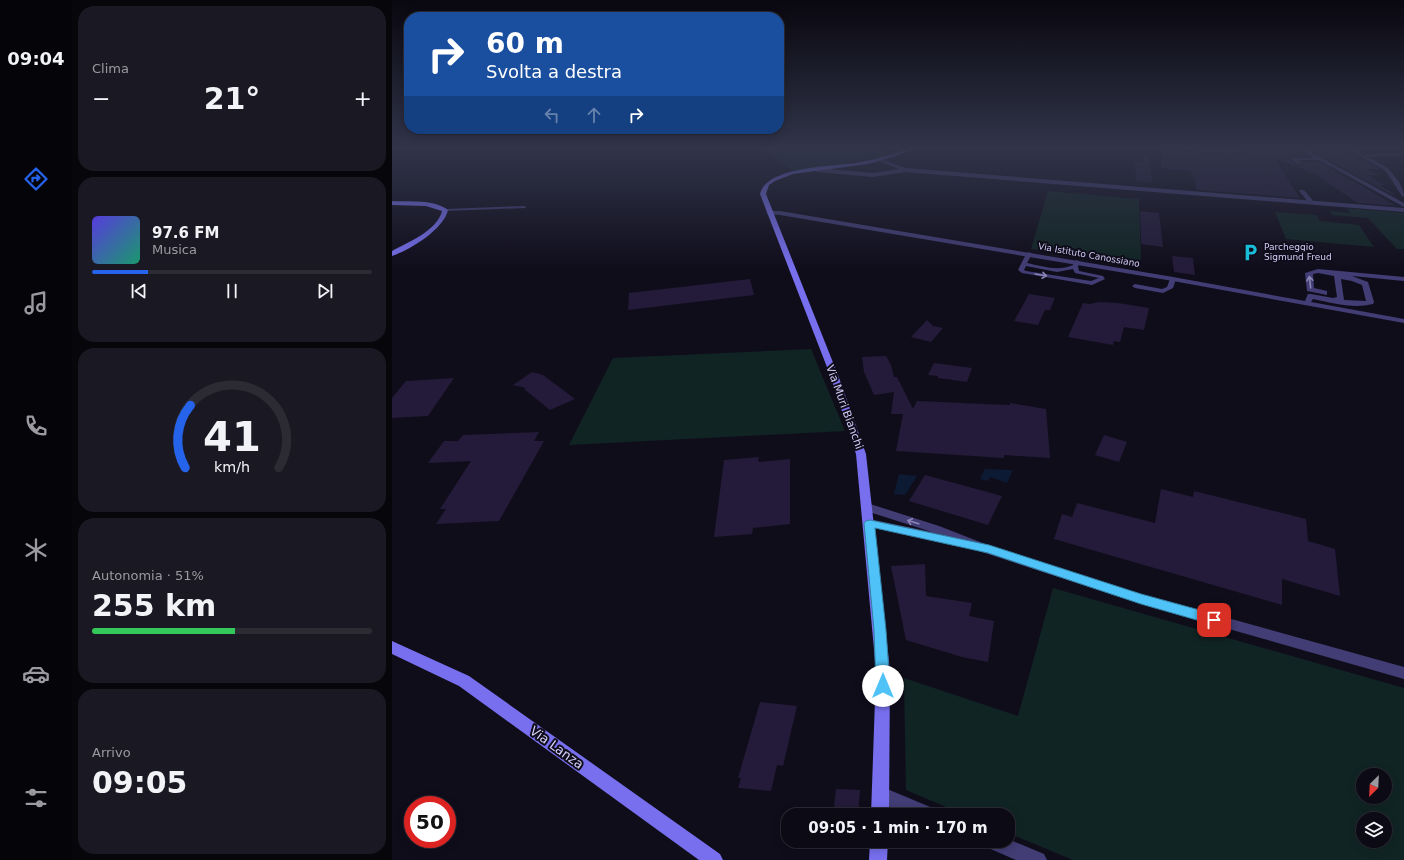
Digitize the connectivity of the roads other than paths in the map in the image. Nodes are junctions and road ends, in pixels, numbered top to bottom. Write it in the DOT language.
graph roads {
  1 [pos="765,189"];
  2 [pos="1141,189"];
  3 [pos="1376,189"];
  4 [pos="1302,191"];
  5 [pos="392,203"];
  6 [pos="1312,203"];
  7 [pos="1402,203"];
  8 [pos="524,207"];
  9 [pos="445,210"];
  10 [pos="1404,210"];
  11 [pos="769,213"];
  12 [pos="392,254"];
  13 [pos="1029,254"];
  14 [pos="1024,264"];
  15 [pos="1076,264"];
  16 [pos="1336,275"];
  17 [pos="1172,279"];
  18 [pos="1404,279"];
  19 [pos="1135,286"];
  20 [pos="1338,296"];
  21 [pos="1307,303"];
  22 [pos="1404,321"];
  23 [pos="867,507"];
  24 [pos="870,523"];
  25 [pos="989,550"];
  26 [pos="392,647"];
  27 [pos="1404,673"];
  28 [pos="880,794"];
  29 [pos="880,808"];
  30 [pos="913,808"];
  31 [pos="879,848"];
  32 [pos="1009,848"];
  33 [pos="714,860"];
  34 [pos="878,860"];
  35 [pos="1038,860"];
  1 -- 11 [label="main road, Via Muri Bianchi"];
  2 -- 6 [label="street"];
  3 -- 7 [label="street"];
  4 -- 6 [label="street"];
  5 -- 9 [label="main road"];
  6 -- 10 [label="street"];
  8 -- 9 [label="lane"];
  9 -- 12 [label="main road"];
  11 -- 13 [label="street, Via Istituto Canossiano"];
  11 -- 23 [label="main road, Via Muri Bianchi"];
  13 -- 14 [label="lane"];
  13 -- 15 [label="street, Via Istituto Canossiano"];
  14 -- 15 [label="lane"];
  14 -- 15 [label="lane, one-way"];
  15 -- 17 [label="street, Via Istituto Canossiano"];
  16 -- 18 [label="street"];
  16 -- 20 [label="street"];
  20 -- 16 [label="street, one-way"];
  16 -- 20 [label="street"];
  17 -- 19 [label="lane"];
  17 -- 21 [label="street, Via Istituto Canossiano"];
  20 -- 21 [label="street"];
  21 -- 22 [label="street, Via Istituto Canossiano"];
  23 -- 24 [label="main road, Via Muri Bianchi"];
  25 -- 23 [label="street, one-way"];
  24 -- 25 [label="street"];
  24 -- 28 [label="main road, Via Muri Bianchi"];
  25 -- 27 [label="street"];
  26 -- 33 [label="main road, Via Lanza"];
  28 -- 29 [label="main road, Via Muri Bianchi"];
  28 -- 30 [label="street"];
  31 -- 34 [label="main road"];
  32 -- 35 [label="street"];
}
